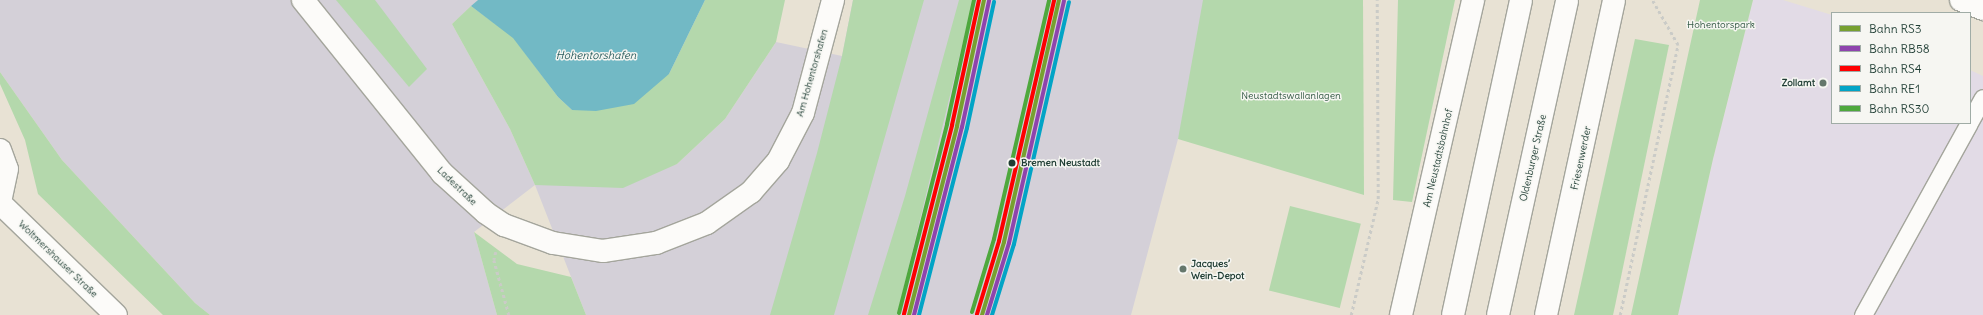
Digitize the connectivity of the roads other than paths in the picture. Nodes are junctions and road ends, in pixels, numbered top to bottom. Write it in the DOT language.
graph roads {
  1 [pos="303,0"];
  2 [pos="833,0"];
  3 [pos="1473,0"];
  4 [pos="1521,0"];
  5 [pos="1567,0"];
  6 [pos="1614,0"];
  7 [pos="1961,0"];
  8 [pos="1983,9"];
  9 [pos="1983,98"];
  10 [pos="1971,120"];
  11 [pos="1969,124"];
  12 [pos="0,150"];
  13 [pos="0,202"];
  14 [pos="656,243"];
  15 [pos="116,315"];
  16 [pos="1401,315"];
  17 [pos="1453,315"];
  18 [pos="1498,315"];
  19 [pos="1546,315"];
  20 [pos="1863,315"];
  1 -- 14 [label="main road, Ladestraße"];
  2 -- 14 [label="main road, Am Hohentorshafen"];
  3 -- 16 [label="main road, Am Neustadtsbahnhof"];
  4 -- 17 [label="main road"];
  5 -- 18 [label="main road, Oldenburger Straße"];
  6 -- 19 [label="main road, Friesenwerder"];
  7 -- 8 [label="main road"];
  9 -- 10 [label="lane"];
  11 -- 20 [label="lane"];
  12 -- 13 [label="main road"];
  13 -- 15 [label="main road, Woltmershauser Straße"];
}
